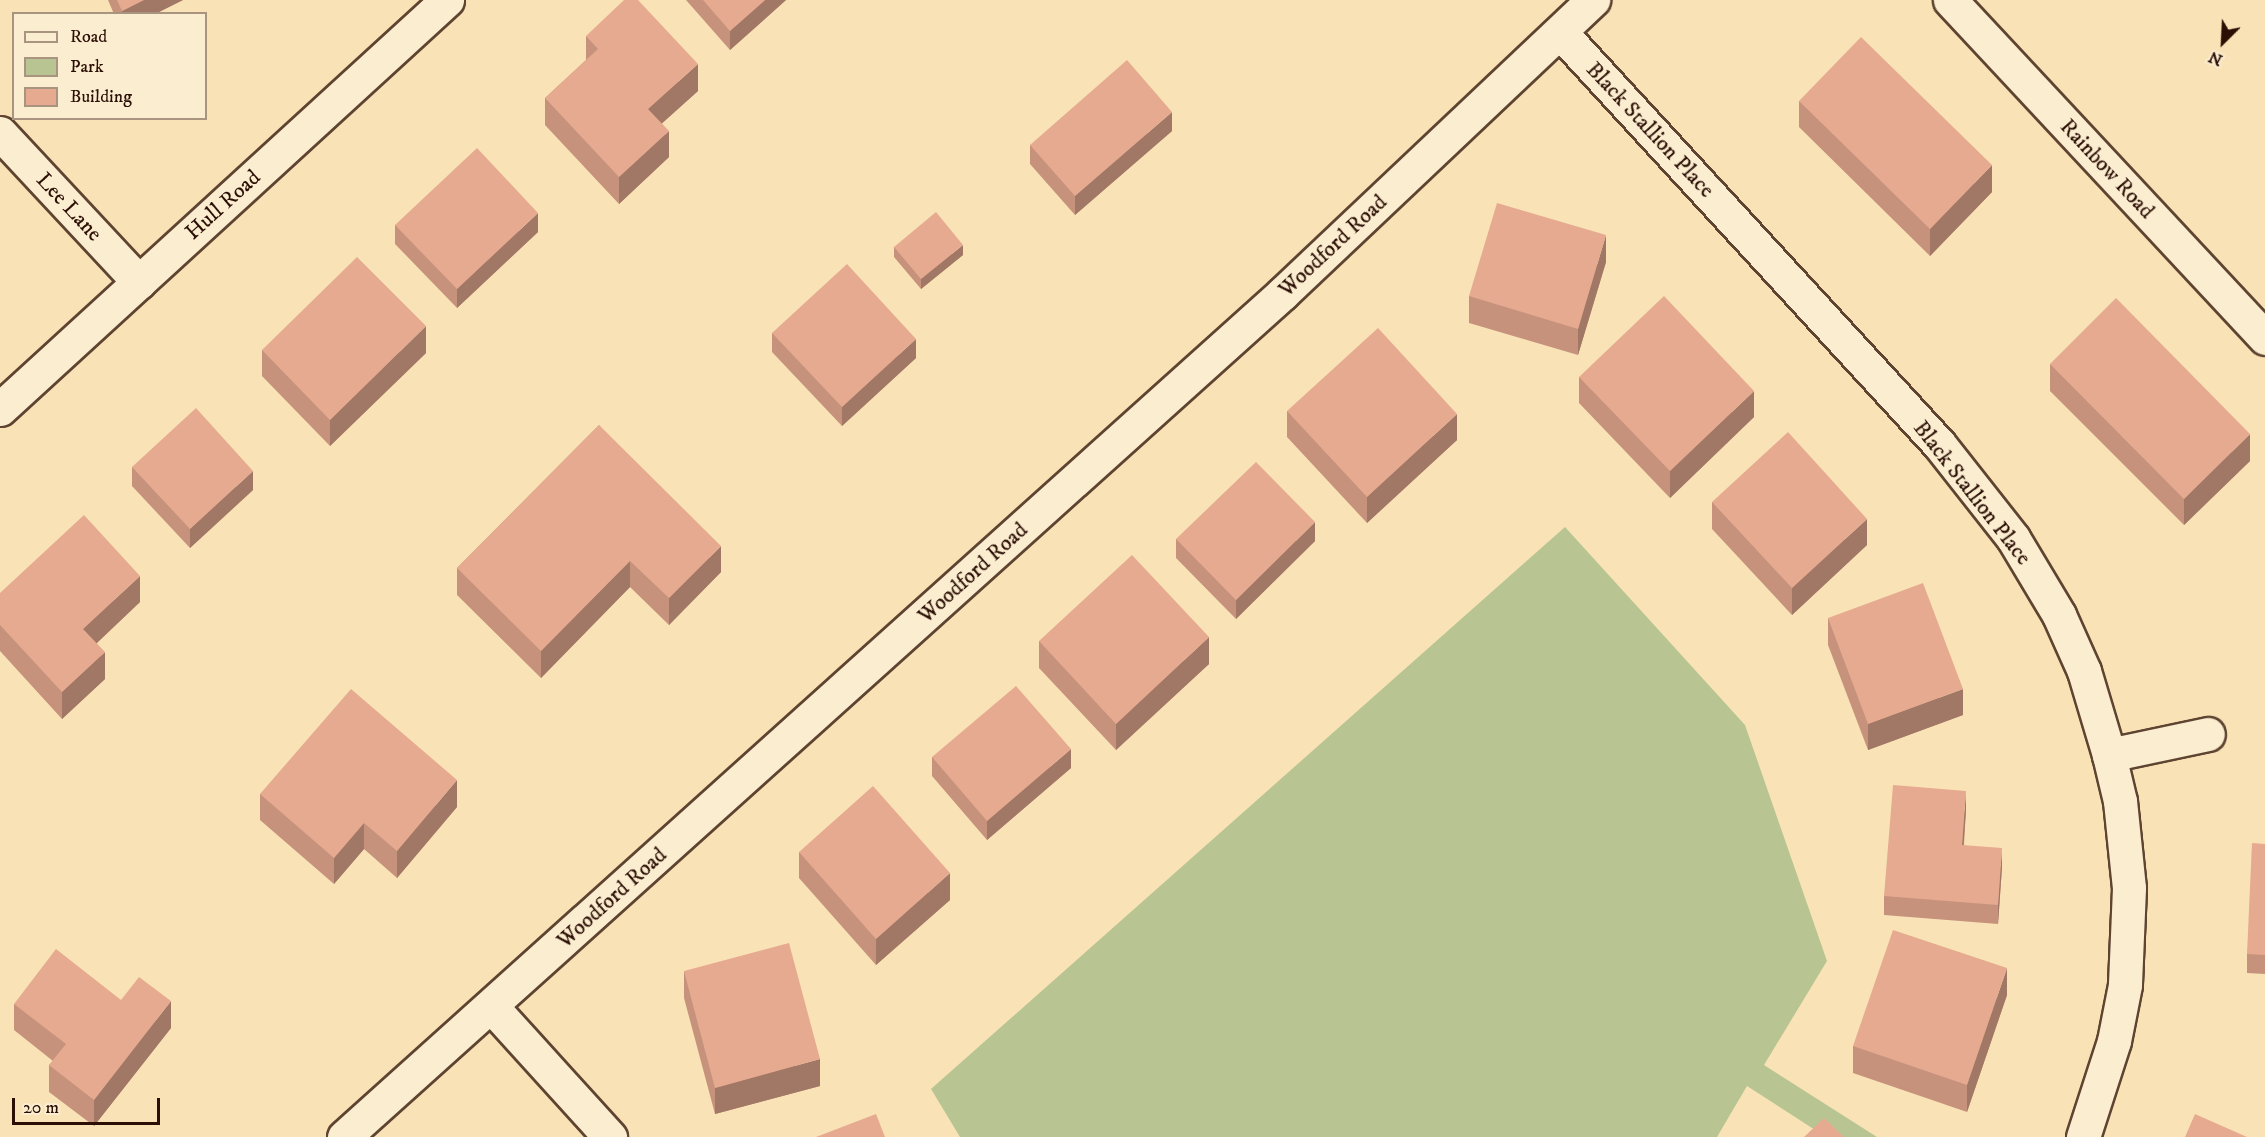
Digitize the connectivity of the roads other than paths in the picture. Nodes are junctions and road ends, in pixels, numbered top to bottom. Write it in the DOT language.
graph roads {
  1 [pos="447,0"];
  2 [pos="1593,0"];
  3 [pos="1950,0"];
  4 [pos="1561,33"];
  5 [pos="0,132"];
  6 [pos="139,282"];
  7 [pos="2265,338"];
  8 [pos="0,409"];
  9 [pos="2208,734"];
  10 [pos="2109,755"];
  11 [pos="492,1007"];
  12 [pos="344,1137"];
  13 [pos="610,1137"];
  14 [pos="2082,1137"];
  1 -- 6 [label="street, Hull Road"];
  2 -- 4 [label="street, Woodford Road"];
  3 -- 7 [label="street, Rainbow Road"];
  4 -- 10 [label="street, Black Stallion Place"];
  4 -- 11 [label="street, Woodford Road"];
  5 -- 6 [label="street, Lee Lane"];
  6 -- 8 [label="street, Hull Road"];
  9 -- 10 [label="street"];
  10 -- 14 [label="street, Black Stallion Place"];
  11 -- 12 [label="street, Woodford Road"];
  11 -- 13 [label="street"];
}
